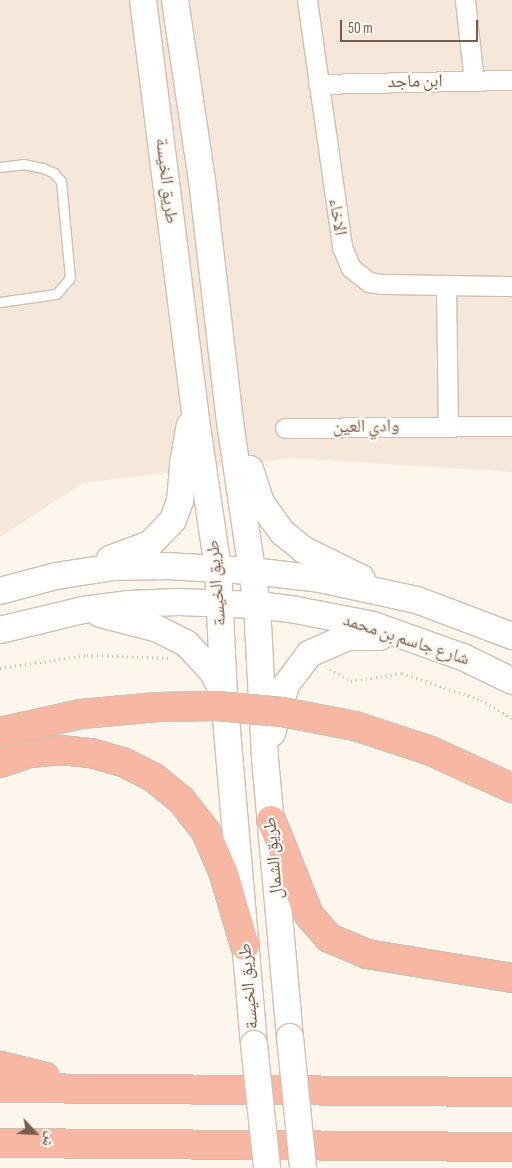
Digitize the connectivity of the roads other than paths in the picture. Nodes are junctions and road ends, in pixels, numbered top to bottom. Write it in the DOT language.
graph roads {
  1 [pos="143,0"];
  2 [pos="175,0"];
  3 [pos="307,0"];
  4 [pos="465,0"];
  5 [pos="512,80"];
  6 [pos="474,81"];
  7 [pos="318,84"];
  8 [pos="0,167"];
  9 [pos="512,286"];
  10 [pos="446,287"];
  11 [pos="0,302"];
  12 [pos="194,413"];
  13 [pos="230,422"];
  14 [pos="448,426"];
  15 [pos="512,426"];
  16 [pos="285,428"];
  17 [pos="218,569"];
  18 [pos="85,571"];
  19 [pos="252,572"];
  20 [pos="0,591"];
  21 [pos="388,593"];
  22 [pos="220,602"];
  23 [pos="257,606"];
  24 [pos="83,610"];
  25 [pos="0,630"];
  26 [pos="512,636"];
  27 [pos="410,637"];
  28 [pos="512,681"];
  29 [pos="224,695"];
  30 [pos="0,732"];
  31 [pos="265,758"];
  32 [pos="0,762"];
  33 [pos="512,788"];
  34 [pos="271,820"];
  35 [pos="245,946"];
  36 [pos="512,978"];
  37 [pos="0,1066"];
  38 [pos="108,1087"];
  39 [pos="0,1088"];
  40 [pos="512,1092"];
  41 [pos="0,1143"];
  42 [pos="512,1147"];
  43 [pos="267,1168"];
  44 [pos="303,1168"];
  1 -- 12 [label="main road, طريق الخيسة"];
  2 -- 13 [label="main road, طريق الخيسة"];
  3 -- 7 [label="street, الاخاء"];
  4 -- 6 [label="street"];
  5 -- 6 [label="street, ابن ماجد"];
  6 -- 7 [label="street, ابن ماجد"];
  7 -- 10 [label="street, الاخاء"];
  8 -- 11 [label="lane"];
  9 -- 10 [label="street, الاخاء"];
  10 -- 14 [label="street"];
  12 -- 17 [label="main road, طريق الخيسة"];
  12 -- 18 [label="main road"];
  13 -- 19 [label="main road, طريق الخيسة"];
  13 -- 21 [label="main road"];
  14 -- 15 [label="street, وادي العين"];
  14 -- 16 [label="street, وادي العين"];
  17 -- 18 [label="main road, شارع جاسم بن محمد"];
  17 -- 19 [label="main road, شارع جاسم بن محمد"];
  17 -- 22 [label="main road, طريق الخيسة"];
  18 -- 20 [label="main road, شارع جاسم بن محمد"];
  19 -- 21 [label="main road, شارع جاسم بن محمد"];
  19 -- 23 [label="main road, طريق الشمال"];
  21 -- 26 [label="main road, شارع جاسم بن محمد"];
  22 -- 23 [label="main road, شارع جاسم بن محمد"];
  22 -- 24 [label="main road, شارع جاسم بن محمد"];
  22 -- 29 [label="main road, طريق الخيسة"];
  23 -- 27 [label="main road, شارع جاسم بن محمد"];
  23 -- 31 [label="main road, طريق الشمال"];
  24 -- 25 [label="main road, شارع جاسم بن محمد"];
  24 -- 29 [label="main road"];
  27 -- 28 [label="main road, شارع جاسم بن محمد"];
  27 -- 31 [label="main road"];
  29 -- 35 [label="main road, طريق الخيسة"];
  30 -- 33 [label="highway, bridge"];
  31 -- 34 [label="main road, طريق الشمال"];
  32 -- 35 [label="highway"];
  34 -- 36 [label="highway"];
  34 -- 44 [label="main road, طريق الشمال, bridge"];
  35 -- 43 [label="main road, طريق الخيسة, bridge"];
  37 -- 38 [label="highway"];
  38 -- 39 [label="highway"];
  38 -- 40 [label="highway"];
  41 -- 42 [label="highway"];
}
